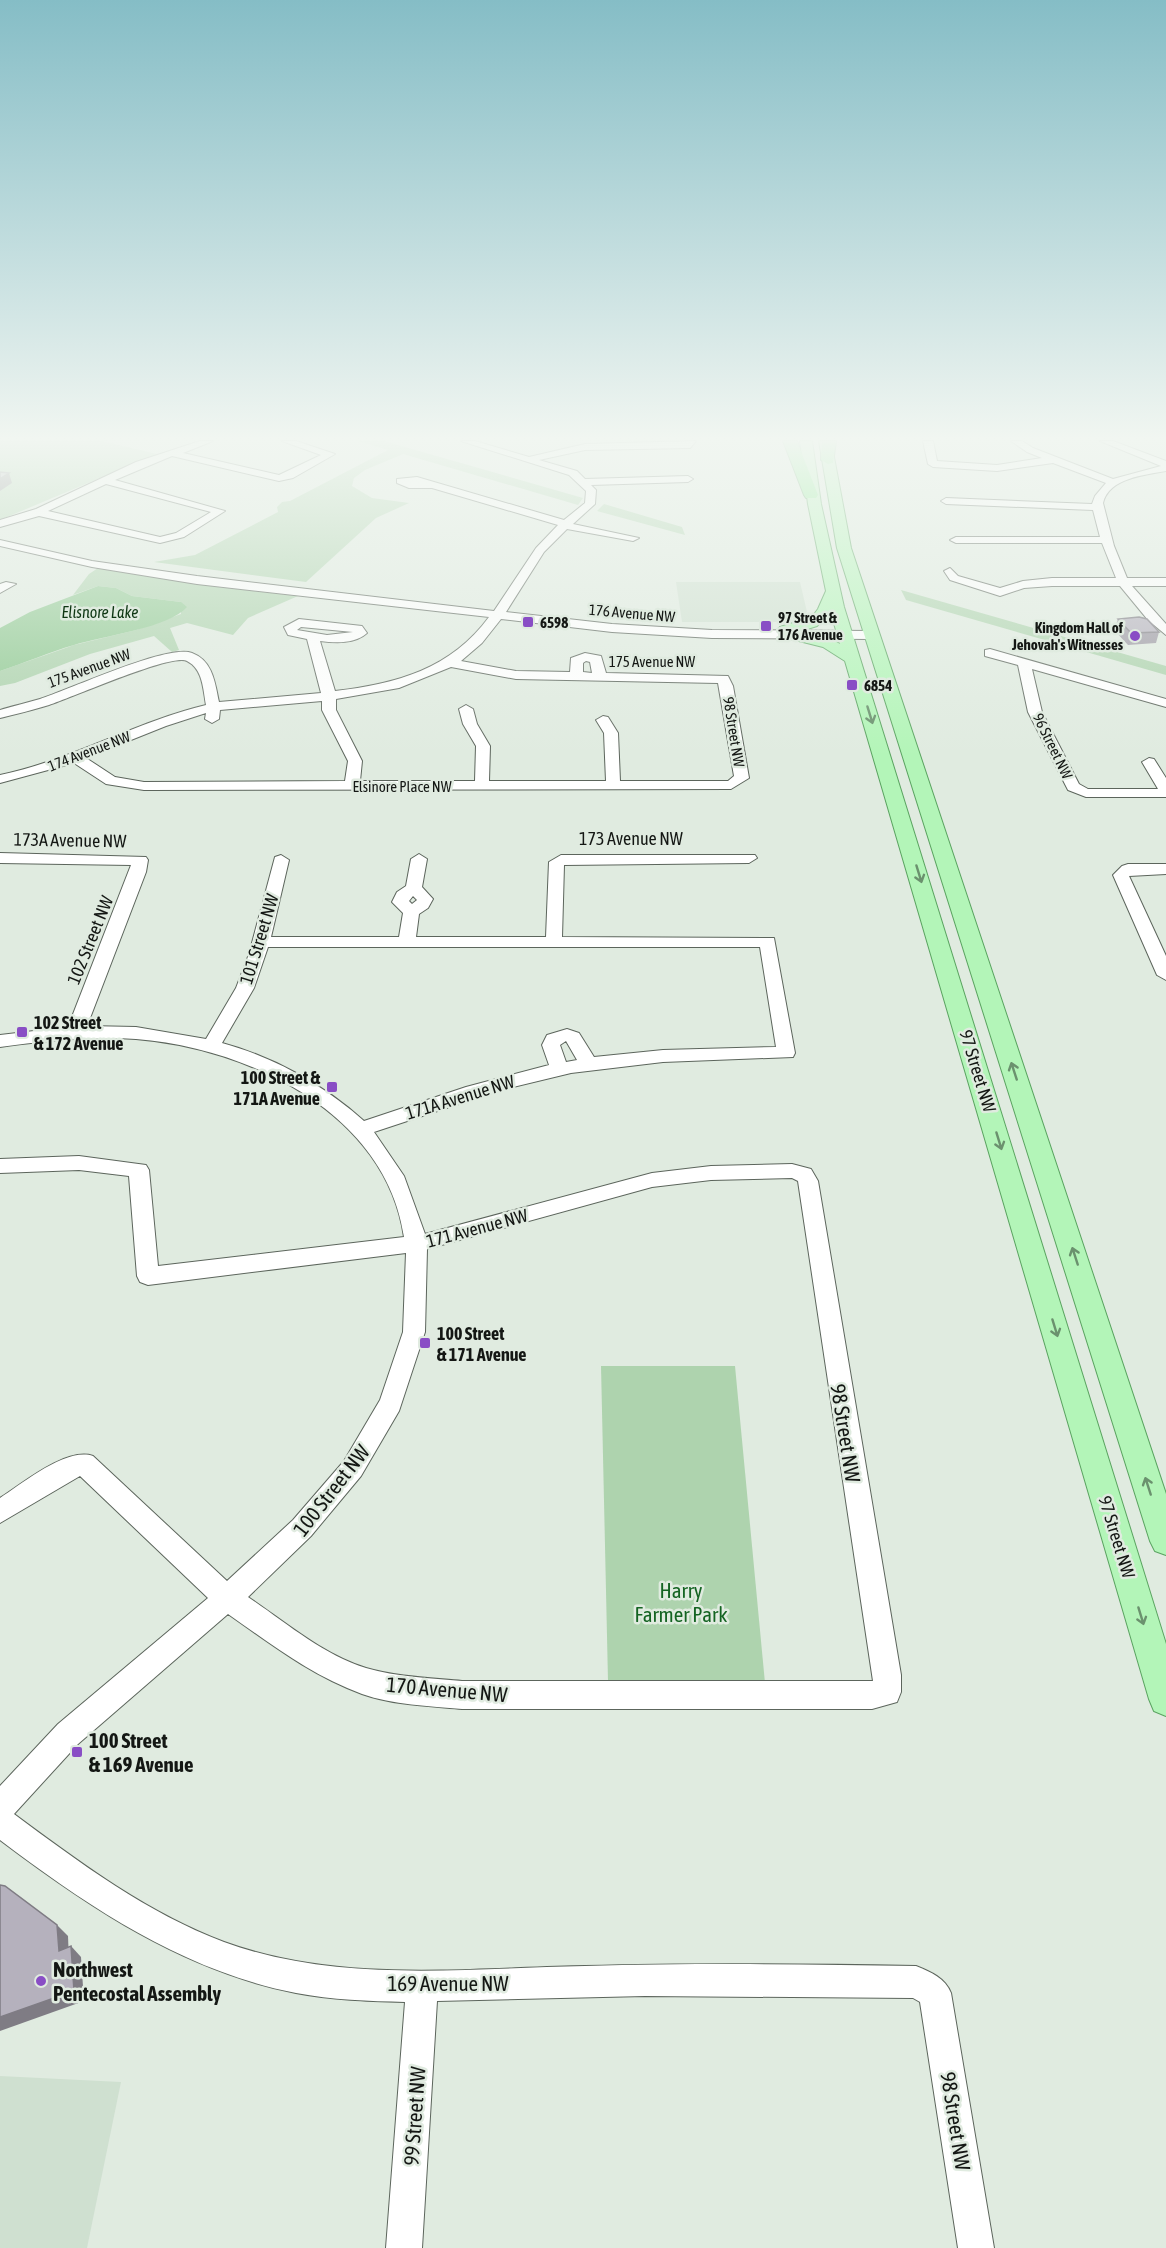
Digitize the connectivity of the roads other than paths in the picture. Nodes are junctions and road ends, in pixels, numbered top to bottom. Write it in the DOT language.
graph roads {
  1 [pos="13,546"];
  2 [pos="45,546"];
  3 [pos="543,546"];
  4 [pos="823,546"];
  5 [pos="844,546"];
  6 [pos="1108,546"];
  7 [pos="950,571"];
  8 [pos="1122,582"];
  9 [pos="1166,582"];
  10 [pos="833,591"];
  11 [pos="497,613"];
  12 [pos="1165,629"];
  13 [pos="788,633"];
  14 [pos="858,633"];
  15 [pos="314,637"];
  16 [pos="990,653"];
  17 [pos="853,659"];
  18 [pos="1024,662"];
  19 [pos="449,663"];
  20 [pos="600,677"];
  21 [pos="577,678"];
  22 [pos="723,679"];
  23 [pos="329,697"];
  24 [pos="1166,703"];
  25 [pos="213,708"];
  26 [pos="466,709"];
  27 [pos="0,714"];
  28 [pos="603,720"];
  29 [pos="75,757"];
  30 [pos="1149,762"];
  31 [pos="0,779"];
  32 [pos="737,783"];
  33 [pos="352,786"];
  34 [pos="482,786"];
  35 [pos="613,786"];
  36 [pos="1166,792"];
  37 [pos="0,858"];
  38 [pos="749,858"];
  39 [pos="419,859"];
  40 [pos="140,860"];
  41 [pos="281,860"];
  42 [pos="1166,869"];
  43 [pos="407,941"];
  44 [pos="554,941"];
  45 [pos="261,942"];
  46 [pos="1166,975"];
  47 [pos="75,1033"];
  48 [pos="0,1041"];
  49 [pos="211,1046"];
  50 [pos="588,1065"];
  51 [pos="560,1070"];
  52 [pos="362,1129"];
  53 [pos="0,1166"];
  54 [pos="804,1174"];
  55 [pos="416,1244"];
  56 [pos="0,1512"];
  57 [pos="1166,1541"];
  58 [pos="228,1599"];
  59 [pos="886,1692"];
  60 [pos="1166,1699"];
  61 [pos="0,1808"];
  62 [pos="0,1822"];
  63 [pos="422,1984"];
  64 [pos="935,1994"];
  65 [pos="404,2248"];
  66 [pos="976,2248"];
  1 -- 11 [label="street, 176 Avenue NW"];
  2 -- 11 [label="street, 176 Avenue NW"];
  3 -- 11 [label="street"];
  4 -- 10 [label="main road, 97 Street NW"];
  5 -- 14 [label="main road, 97 Street NW"];
  6 -- 8 [label="street"];
  7 -- 8 [label="street"];
  8 -- 9 [label="street"];
  8 -- 12 [label="street"];
  10 -- 13 [label="main road"];
  10 -- 14 [label="main road, 97 Street NW"];
  11 -- 13 [label="street, 176 Avenue NW"];
  11 -- 19 [label="street"];
  13 -- 14 [label="street, 176 Avenue NW"];
  13 -- 17 [label="main road"];
  14 -- 17 [label="main road, 97 Street NW"];
  57 -- 14 [label="main road, 97 Street NW, one-way"];
  15 -- 23 [label="street"];
  16 -- 18 [label="street"];
  17 -- 60 [label="main road, 97 Street NW, one-way"];
  18 -- 24 [label="street"];
  18 -- 36 [label="street, 96 Street NW"];
  19 -- 21 [label="street, 175 Avenue NW"];
  19 -- 23 [label="street, 174 Avenue NW"];
  20 -- 21 [label="street, 175 Avenue NW"];
  20 -- 21 [label="street, 175 Avenue NW"];
  20 -- 22 [label="street, 175 Avenue NW"];
  22 -- 32 [label="street, 98 Street NW"];
  23 -- 25 [label="street, 174 Avenue NW"];
  23 -- 33 [label="street"];
  25 -- 27 [label="street, 175 Avenue NW"];
  25 -- 29 [label="street, 174 Avenue NW"];
  26 -- 34 [label="street"];
  28 -- 35 [label="street"];
  29 -- 31 [label="street, 174 Avenue NW"];
  29 -- 33 [label="street, Elsinore Place NW"];
  30 -- 36 [label="street"];
  32 -- 35 [label="street, Elsinore Place NW"];
  33 -- 34 [label="street, Elsinore Place NW"];
  34 -- 35 [label="street, Elsinore Place NW"];
  37 -- 40 [label="street, 173A Avenue NW"];
  38 -- 44 [label="street, 173 Avenue NW"];
  39 -- 43 [label="street"];
  40 -- 47 [label="street, 102 Street NW"];
  41 -- 45 [label="street, 101 Street NW"];
  42 -- 46 [label="street"];
  43 -- 44 [label="street"];
  43 -- 45 [label="street"];
  44 -- 50 [label="street, 171A Avenue NW"];
  45 -- 49 [label="street, 101 Street NW"];
  47 -- 48 [label="street, 100 Street NW"];
  47 -- 49 [label="street, 100 Street NW"];
  49 -- 52 [label="street, 100 Street NW"];
  50 -- 51 [label="street, 171A Avenue NW"];
  50 -- 51 [label="street"];
  51 -- 52 [label="street, 171A Avenue NW"];
  52 -- 55 [label="street, 100 Street NW"];
  53 -- 55 [label="street, 171 Avenue NW"];
  54 -- 55 [label="street, 171 Avenue NW"];
  54 -- 59 [label="street, 98 Street NW"];
  55 -- 58 [label="street, 100 Street NW"];
  56 -- 58 [label="street, 170 Avenue NW"];
  58 -- 59 [label="street, 170 Avenue NW"];
  58 -- 61 [label="street, 100 Street NW"];
  62 -- 63 [label="street, 169 Avenue NW"];
  63 -- 64 [label="street, 169 Avenue NW"];
  63 -- 65 [label="street, 99 Street NW"];
  64 -- 66 [label="street, 98 Street NW"];
}
